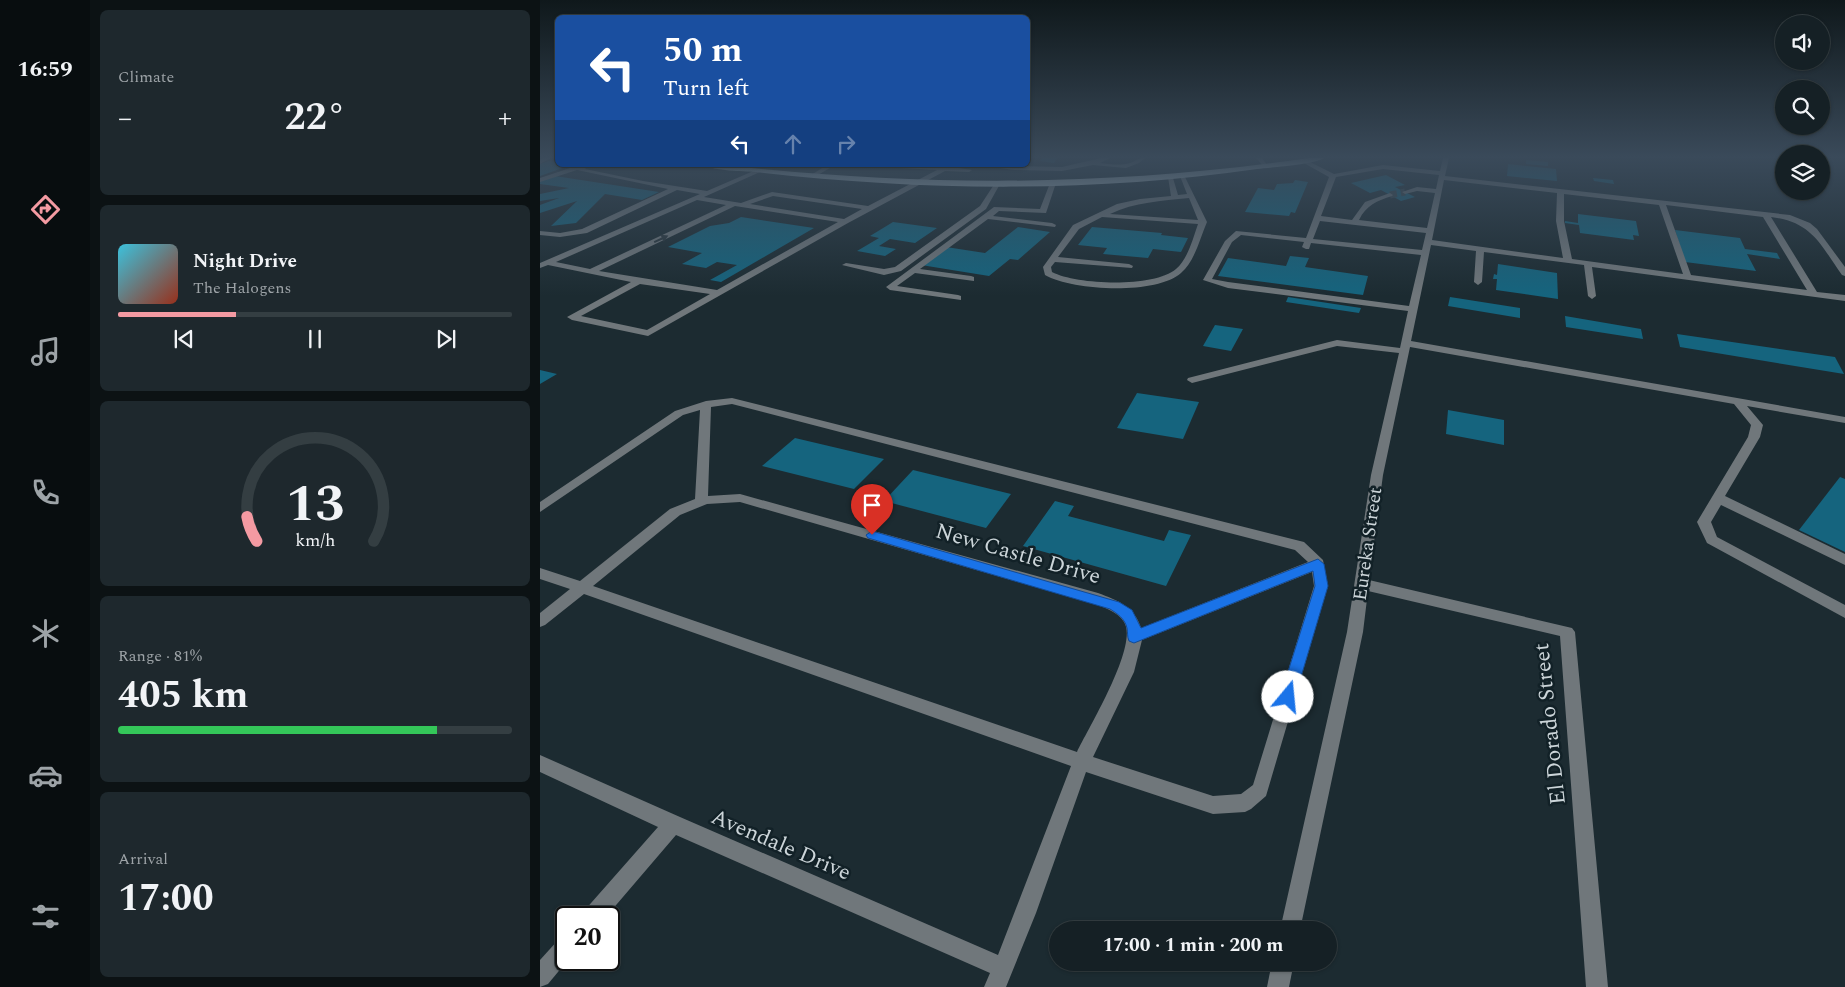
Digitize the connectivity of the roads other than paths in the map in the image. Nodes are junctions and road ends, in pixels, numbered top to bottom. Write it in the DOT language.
graph roads {
  1 [pos="642,204"];
  2 [pos="681,204"];
  3 [pos="738,204"];
  4 [pos="842,204"];
  5 [pos="877,204"];
  6 [pos="985,204"];
  7 [pos="1045,204"];
  8 [pos="1131,204"];
  9 [pos="1195,204"];
  10 [pos="1322,204"];
  11 [pos="1367,204"];
  12 [pos="1436,204"];
  13 [pos="1560,204"];
  14 [pos="1662,204"];
  15 [pos="1670,204"];
  16 [pos="869,208"];
  17 [pos="1101,215"];
  18 [pos="1766,216"];
  19 [pos="987,217"];
  20 [pos="1317,218"];
  21 [pos="846,220"];
  22 [pos="1203,222"];
  23 [pos="1355,222"];
  24 [pos="1052,225"];
  25 [pos="540,233"];
  26 [pos="1428,242"];
  27 [pos="1307,244"];
  28 [pos="1480,249"];
  29 [pos="540,256"];
  30 [pos="559,258"];
  31 [pos="1053,259"];
  32 [pos="1568,261"];
  33 [pos="544,264"];
  34 [pos="1588,264"];
  35 [pos="846,266"];
  36 [pos="1128,266"];
  37 [pos="913,270"];
  38 [pos="592,272"];
  39 [pos="1845,272"];
  40 [pos="1688,277"];
  41 [pos="972,279"];
  42 [pos="639,281"];
  43 [pos="1478,282"];
  44 [pos="719,293"];
  45 [pos="1814,294"];
  46 [pos="1592,296"];
  47 [pos="958,298"];
  48 [pos="1845,298"];
  49 [pos="1413,309"];
  50 [pos="1405,347"];
  51 [pos="1192,380"];
  52 [pos="1738,402"];
  53 [pos="706,404"];
  54 [pos="1845,420"];
  55 [pos="1718,498"];
  56 [pos="701,501"];
  57 [pos="540,508"];
  58 [pos="1845,560"];
  59 [pos="1318,564"];
  60 [pos="540,573"];
  61 [pos="1362,584"];
  62 [pos="582,587"];
  63 [pos="1845,612"];
  64 [pos="540,621"];
  65 [pos="1134,637"];
  66 [pos="1082,762"];
  67 [pos="540,763"];
  68 [pos="673,824"];
  69 [pos="601,906"];
  70 [pos="1292,921"];
  71 [pos="555,959"];
  72 [pos="1004,968"];
  73 [pos="1281,971"];
  74 [pos="540,976"];
  75 [pos="995,987"];
  76 [pos="1278,987"];
  77 [pos="1597,987"];
  1 -- 25 [label="street"];
  2 -- 30 [label="street"];
  3 -- 21 [label="street"];
  3 -- 38 [label="street"];
  4 -- 16 [label="street"];
  5 -- 16 [label="street"];
  6 -- 35 [label="street"];
  7 -- 19 [label="street"];
  8 -- 17 [label="street"];
  9 -- 22 [label="street"];
  10 -- 20 [label="street"];
  11 -- 23 [label="street"];
  12 -- 26 [label="street, Eureka Street"];
  13 -- 32 [label="street"];
  14 -- 40 [label="street"];
  15 -- 18 [label="street"];
  16 -- 21 [label="street"];
  17 -- 22 [label="street"];
  17 -- 31 [label="street"];
  18 -- 39 [label="street"];
  18 -- 45 [label="street"];
  19 -- 24 [label="street"];
  19 -- 37 [label="street"];
  20 -- 23 [label="street"];
  20 -- 27 [label="street"];
  21 -- 44 [label="street"];
  22 -- 31 [label="street"];
  23 -- 26 [label="street"];
  26 -- 27 [label="street"];
  26 -- 28 [label="street"];
  26 -- 49 [label="street, Eureka Street"];
  27 -- 49 [label="street"];
  28 -- 32 [label="street"];
  28 -- 43 [label="street"];
  29 -- 30 [label="street"];
  30 -- 33 [label="street"];
  31 -- 36 [label="street"];
  32 -- 34 [label="street"];
  33 -- 38 [label="street"];
  34 -- 40 [label="street"];
  34 -- 46 [label="street"];
  37 -- 41 [label="street"];
  37 -- 47 [label="street"];
  38 -- 42 [label="street"];
  40 -- 45 [label="street"];
  42 -- 44 [label="street"];
  42 -- 44 [label="street"];
  45 -- 48 [label="street"];
  49 -- 50 [label="street, Eureka Street"];
  50 -- 51 [label="street"];
  50 -- 52 [label="street"];
  50 -- 61 [label="street, Eureka Street"];
  52 -- 54 [label="street"];
  52 -- 55 [label="street"];
  53 -- 56 [label="street"];
  53 -- 57 [label="street"];
  53 -- 59 [label="street"];
  55 -- 58 [label="street"];
  55 -- 63 [label="street"];
  56 -- 62 [label="street, New Castle Drive"];
  56 -- 65 [label="street, New Castle Drive"];
  59 -- 65 [label="street"];
  59 -- 66 [label="street"];
  60 -- 62 [label="street"];
  61 -- 70 [label="street, Eureka Street"];
  61 -- 77 [label="street, El Dorado Street"];
  62 -- 64 [label="street, New Castle Drive"];
  62 -- 66 [label="street"];
  65 -- 66 [label="street, New Castle Drive"];
  66 -- 72 [label="street, New Castle Drive"];
  67 -- 68 [label="street, Avendale Drive"];
  68 -- 69 [label="street"];
  68 -- 72 [label="street, Avendale Drive"];
  71 -- 74 [label="street"];
  72 -- 75 [label="street, New Castle Drive"];
  73 -- 76 [label="street"];
}
